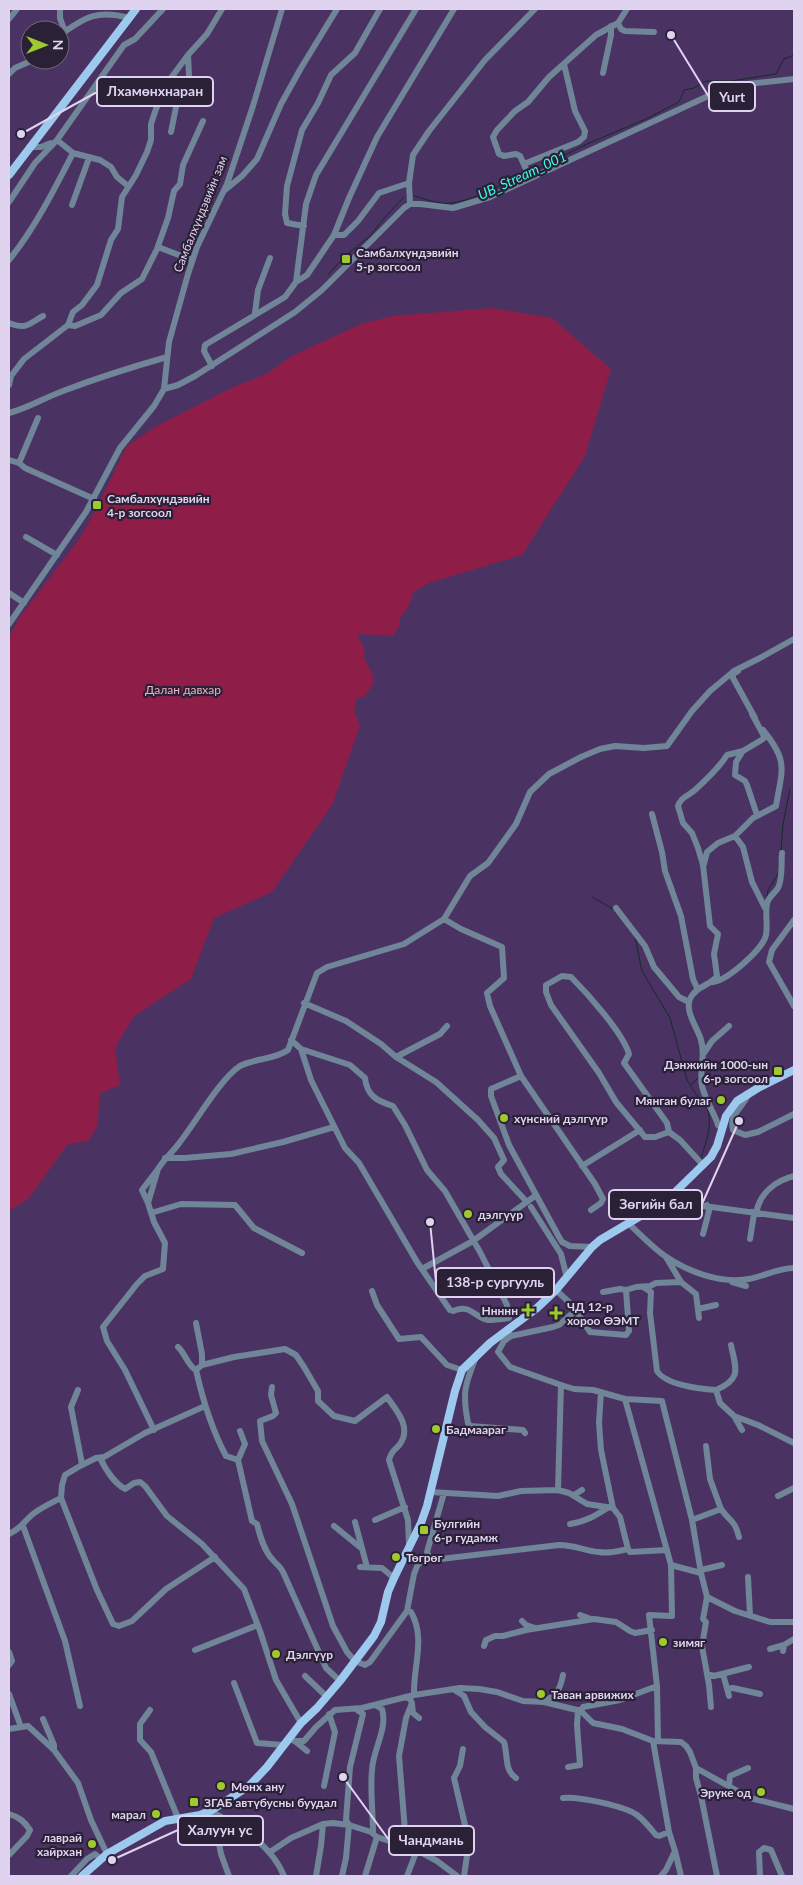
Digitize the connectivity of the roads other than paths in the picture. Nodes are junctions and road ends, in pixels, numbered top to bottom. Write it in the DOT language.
graph roads {
  1 [pos="17,9"];
  2 [pos="136,9"];
  3 [pos="163,9"];
  4 [pos="222,9"];
  5 [pos="282,9"];
  6 [pos="337,9"];
  7 [pos="380,9"];
  8 [pos="416,9"];
  9 [pos="454,9"];
  10 [pos="535,9"];
  11 [pos="627,9"];
  12 [pos="129,18"];
  13 [pos="9,19"];
  14 [pos="615,25"];
  15 [pos="70,28"];
  16 [pos="654,32"];
  17 [pos="188,55"];
  18 [pos="564,64"];
  19 [pos="20,66"];
  20 [pos="603,73"];
  21 [pos="9,74"];
  22 [pos="174,75"];
  23 [pos="794,79"];
  24 [pos="180,88"];
  25 [pos="203,121"];
  26 [pos="171,132"];
  27 [pos="57,140"];
  28 [pos="29,147"];
  29 [pos="73,153"];
  30 [pos="89,158"];
  31 [pos="524,164"];
  32 [pos="9,175"];
  33 [pos="528,175"];
  34 [pos="409,183"];
  35 [pos="128,186"];
  36 [pos="225,190"];
  37 [pos="9,202"];
  38 [pos="410,204"];
  39 [pos="72,205"];
  40 [pos="304,226"];
  41 [pos="334,235"];
  42 [pos="158,247"];
  43 [pos="270,258"];
  44 [pos="9,260"];
  45 [pos="192,260"];
  46 [pos="296,282"];
  47 [pos="255,314"];
  48 [pos="43,316"];
  49 [pos="9,323"];
  50 [pos="68,325"];
  51 [pos="167,357"];
  52 [pos="212,366"];
  53 [pos="9,385"];
  54 [pos="164,389"];
  55 [pos="9,413"];
  56 [pos="38,418"];
  57 [pos="9,460"];
  58 [pos="18,463"];
  59 [pos="94,499"];
  60 [pos="26,538"];
  61 [pos="57,556"];
  62 [pos="9,593"];
  63 [pos="24,602"];
  64 [pos="10,622"];
  65 [pos="794,639"];
  66 [pos="740,668"];
  67 [pos="752,714"];
  68 [pos="743,751"];
  69 [pos="652,814"];
  70 [pos="757,815"];
  71 [pos="735,836"];
  72 [pos="782,853"];
  73 [pos="703,865"];
  74 [pos="616,908"];
  75 [pos="766,911"];
  76 [pos="444,919"];
  77 [pos="794,920"];
  78 [pos="712,982"];
  79 [pos="697,988"];
  80 [pos="689,1002"];
  81 [pos="304,1004"];
  82 [pos="794,1006"];
  83 [pos="447,1026"];
  84 [pos="729,1026"];
  85 [pos="291,1040"];
  86 [pos="301,1049"];
  87 [pos="704,1053"];
  88 [pos="396,1056"];
  89 [pos="794,1070"];
  90 [pos="521,1076"];
  91 [pos="746,1095"];
  92 [pos="794,1114"];
  93 [pos="334,1127"];
  94 [pos="722,1128"];
  95 [pos="640,1130"];
  96 [pos="669,1132"];
  97 [pos="165,1158"];
  98 [pos="702,1165"];
  99 [pos="582,1166"];
  100 [pos="794,1176"];
  101 [pos="535,1196"];
  102 [pos="666,1201"];
  103 [pos="529,1204"];
  104 [pos="706,1205"];
  105 [pos="591,1210"];
  106 [pos="754,1212"];
  107 [pos="151,1213"];
  108 [pos="794,1218"];
  109 [pos="628,1223"];
  110 [pos="702,1234"];
  111 [pos="750,1239"];
  112 [pos="473,1241"];
  113 [pos="592,1246"];
  114 [pos="302,1253"];
  115 [pos="666,1257"];
  116 [pos="794,1268"];
  117 [pos="422,1269"];
  118 [pos="766,1274"];
  119 [pos="723,1277"];
  120 [pos="780,1277"];
  121 [pos="567,1278"];
  122 [pos="681,1282"];
  123 [pos="746,1286"];
  124 [pos="644,1287"];
  125 [pos="556,1290"];
  126 [pos="626,1290"];
  127 [pos="372,1291"];
  128 [pos="602,1292"];
  129 [pos="716,1306"];
  130 [pos="698,1309"];
  131 [pos="576,1310"];
  132 [pos="509,1318"];
  133 [pos="699,1318"];
  134 [pos="196,1323"];
  135 [pos="510,1331"];
  136 [pos="731,1345"];
  137 [pos="178,1347"];
  138 [pos="477,1353"];
  139 [pos="202,1365"];
  140 [pos="196,1370"];
  141 [pos="462,1370"];
  142 [pos="561,1385"];
  143 [pos="272,1387"];
  144 [pos="78,1390"];
  145 [pos="716,1390"];
  146 [pos="601,1392"];
  147 [pos="625,1400"];
  148 [pos="205,1406"];
  149 [pos="734,1416"];
  150 [pos="154,1430"];
  151 [pos="742,1430"];
  152 [pos="240,1431"];
  153 [pos="525,1433"];
  154 [pos="794,1443"];
  155 [pos="706,1446"];
  156 [pos="100,1458"];
  157 [pos="238,1460"];
  158 [pos="82,1464"];
  159 [pos="794,1488"];
  160 [pos="558,1490"];
  161 [pos="582,1490"];
  162 [pos="430,1492"];
  163 [pos="444,1493"];
  164 [pos="569,1493"];
  165 [pos="778,1496"];
  166 [pos="62,1498"];
  167 [pos="404,1507"];
  168 [pos="611,1507"];
  169 [pos="721,1509"];
  170 [pos="375,1520"];
  171 [pos="692,1520"];
  172 [pos="355,1522"];
  173 [pos="570,1524"];
  174 [pos="23,1526"];
  175 [pos="334,1526"];
  176 [pos="9,1534"];
  177 [pos="739,1537"];
  178 [pos="410,1546"];
  179 [pos="362,1549"];
  180 [pos="628,1549"];
  181 [pos="667,1550"];
  182 [pos="215,1557"];
  183 [pos="430,1559"];
  184 [pos="671,1564"];
  185 [pos="722,1565"];
  186 [pos="701,1571"];
  187 [pos="748,1577"];
  188 [pos="394,1578"];
  189 [pos="707,1597"];
  190 [pos="407,1611"];
  191 [pos="580,1615"];
  192 [pos="750,1615"];
  193 [pos="593,1619"];
  194 [pos="522,1621"];
  195 [pos="794,1622"];
  196 [pos="258,1625"];
  197 [pos="536,1628"];
  198 [pos="652,1630"];
  199 [pos="794,1639"];
  200 [pos="484,1646"];
  201 [pos="770,1649"];
  202 [pos="195,1650"];
  203 [pos="9,1652"];
  204 [pos="355,1661"];
  205 [pos="9,1665"];
  206 [pos="749,1667"];
  207 [pos="707,1674"];
  208 [pos="723,1674"];
  209 [pos="562,1675"];
  210 [pos="306,1676"];
  211 [pos="340,1681"];
  212 [pos="234,1683"];
  213 [pos="656,1686"];
  214 [pos="454,1689"];
  215 [pos="9,1694"];
  216 [pos="760,1694"];
  217 [pos="414,1695"];
  218 [pos="327,1697"];
  219 [pos="405,1697"];
  220 [pos="544,1702"];
  221 [pos="412,1703"];
  222 [pos="375,1705"];
  223 [pos="80,1706"];
  224 [pos="711,1707"];
  225 [pos="355,1709"];
  226 [pos="150,1710"];
  227 [pos="580,1711"];
  228 [pos="330,1714"];
  229 [pos="44,1718"];
  230 [pos="419,1718"];
  231 [pos="301,1723"];
  232 [pos="21,1727"];
  233 [pos="9,1729"];
  234 [pos="292,1739"];
  235 [pos="656,1741"];
  236 [pos="283,1746"];
  237 [pos="463,1749"];
  238 [pos="54,1750"];
  239 [pos="308,1751"];
  240 [pos="568,1767"];
  241 [pos="696,1768"];
  242 [pos="748,1768"];
  243 [pos="516,1778"];
  244 [pos="324,1786"];
  245 [pos="728,1786"];
  246 [pos="564,1798"];
  247 [pos="794,1810"];
  248 [pos="210,1811"];
  249 [pos="9,1814"];
  250 [pos="221,1816"];
  251 [pos="178,1818"];
  252 [pos="322,1824"];
  253 [pos="349,1824"];
  254 [pos="669,1832"];
  255 [pos="375,1835"];
  256 [pos="415,1849"];
  257 [pos="676,1851"];
  258 [pos="270,1852"];
  259 [pos="9,1855"];
  260 [pos="104,1856"];
  261 [pos="71,1876"];
  262 [pos="82,1876"];
  263 [pos="229,1876"];
  264 [pos="284,1876"];
  265 [pos="316,1876"];
  266 [pos="342,1876"];
  267 [pos="365,1876"];
  268 [pos="407,1876"];
  269 [pos="457,1876"];
  270 [pos="464,1876"];
  271 [pos="661,1876"];
  272 [pos="682,1876"];
  273 [pos="717,1876"];
  274 [pos="760,1876"];
  275 [pos="782,1876"];
  1 -- 13 [label="street"];
  2 -- 12 [label="main road"];
  3 -- 27 [label="street"];
  4 -- 17 [label="street"];
  5 -- 36 [label="street, Самбалхүндэвийн зам"];
  6 -- 36 [label="street"];
  7 -- 40 [label="street"];
  8 -- 40 [label="street"];
  9 -- 41 [label="street"];
  10 -- 34 [label="street"];
  11 -- 14 [label="street"];
  12 -- 15 [label="street"];
  12 -- 28 [label="main road"];
  14 -- 16 [label="street"];
  14 -- 18 [label="street"];
  14 -- 20 [label="street"];
  17 -- 22 [label="street"];
  17 -- 24 [label="street"];
  18 -- 31 [label="street"];
  18 -- 31 [label="street"];
  19 -- 21 [label="street"];
  22 -- 24 [label="street"];
  22 -- 35 [label="street"];
  23 -- 33 [label="street"];
  24 -- 26 [label="street"];
  25 -- 42 [label="street"];
  27 -- 28 [label="street"];
  27 -- 29 [label="street"];
  27 -- 37 [label="street"];
  28 -- 32 [label="main road"];
  29 -- 30 [label="street"];
  29 -- 44 [label="street"];
  30 -- 35 [label="street"];
  30 -- 39 [label="street"];
  31 -- 33 [label="street"];
  33 -- 38 [label="street"];
  34 -- 38 [label="street"];
  34 -- 41 [label="street"];
  35 -- 50 [label="street"];
  36 -- 45 [label="street, Самбалхүндэвийн зам"];
  38 -- 52 [label="street"];
  40 -- 46 [label="street"];
  41 -- 46 [label="street"];
  42 -- 45 [label="street"];
  42 -- 50 [label="street"];
  43 -- 47 [label="street"];
  45 -- 51 [label="street, Самбалхүндэвийн зам"];
  46 -- 47 [label="street"];
  47 -- 52 [label="street"];
  48 -- 49 [label="street"];
  50 -- 53 [label="street"];
  51 -- 54 [label="street, Самбалхүндэвийн зам"];
  51 -- 55 [label="street"];
  52 -- 54 [label="street"];
  54 -- 59 [label="street, Самбалхүндэвийн зам"];
  56 -- 58 [label="street"];
  57 -- 58 [label="street"];
  58 -- 59 [label="street"];
  59 -- 61 [label="street, Самбалхүндэвийн зам"];
  60 -- 61 [label="street"];
  61 -- 63 [label="street, Самбалхүндэвийн зам"];
  62 -- 63 [label="street"];
  63 -- 64 [label="street, Самбалхүндэвийн зам"];
  65 -- 66 [label="street"];
  66 -- 67 [label="street"];
  66 -- 76 [label="street"];
  67 -- 68 [label="street"];
  67 -- 70 [label="street"];
  68 -- 70 [label="street"];
  68 -- 73 [label="street"];
  69 -- 79 [label="street"];
  70 -- 71 [label="street"];
  71 -- 73 [label="street"];
  71 -- 75 [label="street"];
  72 -- 75 [label="street"];
  73 -- 78 [label="street"];
  74 -- 80 [label="street"];
  75 -- 78 [label="street"];
  76 -- 81 [label="street"];
  76 -- 90 [label="street"];
  77 -- 82 [label="street"];
  78 -- 79 [label="street"];
  79 -- 80 [label="street"];
  80 -- 87 [label="street"];
  81 -- 85 [label="street"];
  81 -- 88 [label="street"];
  83 -- 88 [label="street"];
  84 -- 87 [label="street"];
  85 -- 86 [label="street"];
  85 -- 97 [label="street"];
  86 -- 93 [label="street"];
  86 -- 112 [label="street"];
  87 -- 94 [label="street"];
  88 -- 103 [label="street"];
  89 -- 91 [label="main road"];
  90 -- 99 [label="street"];
  90 -- 101 [label="street"];
  91 -- 92 [label="street"];
  91 -- 94 [label="main road"];
  93 -- 97 [label="street"];
  93 -- 117 [label="street"];
  94 -- 98 [label="main road"];
  95 -- 96 [label="street"];
  95 -- 96 [label="street"];
  95 -- 99 [label="street"];
  96 -- 98 [label="street"];
  97 -- 107 [label="street"];
  98 -- 102 [label="main road"];
  99 -- 105 [label="street"];
  100 -- 106 [label="street"];
  101 -- 103 [label="street"];
  101 -- 113 [label="street"];
  102 -- 104 [label="street"];
  102 -- 109 [label="main road"];
  103 -- 112 [label="street"];
  103 -- 121 [label="street"];
  104 -- 106 [label="street"];
  104 -- 110 [label="street"];
  106 -- 108 [label="street"];
  106 -- 111 [label="street"];
  107 -- 114 [label="street"];
  107 -- 150 [label="street"];
  109 -- 113 [label="main road"];
  109 -- 115 [label="street"];
  112 -- 117 [label="street"];
  112 -- 132 [label="street"];
  113 -- 121 [label="main road"];
  115 -- 119 [label="street"];
  115 -- 122 [label="street"];
  116 -- 118 [label="street"];
  117 -- 132 [label="street"];
  118 -- 119 [label="street"];
  118 -- 120 [label="street"];
  119 -- 123 [label="street"];
  121 -- 125 [label="main road"];
  122 -- 124 [label="street"];
  122 -- 130 [label="street"];
  124 -- 126 [label="street"];
  124 -- 145 [label="street"];
  125 -- 131 [label="street"];
  125 -- 135 [label="main road"];
  126 -- 128 [label="street"];
  126 -- 131 [label="street"];
  127 -- 141 [label="street"];
  129 -- 130 [label="street"];
  130 -- 133 [label="street"];
  131 -- 135 [label="street"];
  132 -- 135 [label="street"];
  134 -- 139 [label="street"];
  135 -- 138 [label="main road"];
  135 -- 142 [label="street"];
  136 -- 145 [label="street"];
  137 -- 140 [label="street"];
  138 -- 141 [label="main road"];
  138 -- 153 [label="street"];
  139 -- 140 [label="street"];
  139 -- 167 [label="street"];
  140 -- 148 [label="street"];
  141 -- 162 [label="main road"];
  142 -- 146 [label="street"];
  142 -- 160 [label="street"];
  143 -- 204 [label="street"];
  144 -- 158 [label="street"];
  145 -- 149 [label="street"];
  146 -- 147 [label="street"];
  146 -- 168 [label="street"];
  147 -- 171 [label="street"];
  147 -- 181 [label="street"];
  148 -- 150 [label="street"];
  148 -- 157 [label="street"];
  149 -- 151 [label="street"];
  149 -- 154 [label="street"];
  150 -- 156 [label="street"];
  152 -- 157 [label="street"];
  155 -- 169 [label="street"];
  156 -- 158 [label="street"];
  156 -- 182 [label="street"];
  157 -- 211 [label="street"];
  158 -- 166 [label="street"];
  159 -- 165 [label="street"];
  160 -- 163 [label="street"];
  160 -- 164 [label="street"];
  161 -- 164 [label="street"];
  162 -- 163 [label="street"];
  162 -- 178 [label="main road"];
  163 -- 183 [label="street"];
  164 -- 168 [label="street"];
  166 -- 174 [label="street"];
  166 -- 182 [label="street"];
  167 -- 170 [label="street"];
  167 -- 178 [label="street"];
  168 -- 173 [label="street"];
  168 -- 180 [label="street"];
  169 -- 171 [label="street"];
  169 -- 177 [label="street"];
  171 -- 186 [label="street"];
  172 -- 179 [label="street"];
  174 -- 176 [label="street"];
  174 -- 223 [label="street"];
  175 -- 179 [label="street"];
  178 -- 188 [label="main road"];
  179 -- 188 [label="street"];
  180 -- 181 [label="street"];
  180 -- 183 [label="street"];
  181 -- 184 [label="street"];
  182 -- 196 [label="street"];
  183 -- 190 [label="street"];
  184 -- 186 [label="street"];
  184 -- 198 [label="street"];
  185 -- 186 [label="street"];
  186 -- 189 [label="street"];
  187 -- 192 [label="street"];
  188 -- 204 [label="main road"];
  189 -- 192 [label="street"];
  189 -- 207 [label="street"];
  190 -- 204 [label="street"];
  190 -- 217 [label="street"];
  191 -- 193 [label="street"];
  192 -- 195 [label="street"];
  193 -- 197 [label="street"];
  193 -- 198 [label="street"];
  194 -- 197 [label="street"];
  196 -- 202 [label="street"];
  196 -- 231 [label="street"];
  197 -- 200 [label="street"];
  198 -- 213 [label="street"];
  199 -- 201 [label="street"];
  203 -- 205 [label="street"];
  204 -- 211 [label="main road"];
  206 -- 208 [label="street"];
  207 -- 208 [label="street"];
  207 -- 224 [label="street"];
  208 -- 216 [label="street"];
  209 -- 220 [label="street"];
  210 -- 218 [label="street"];
  211 -- 218 [label="main road"];
  212 -- 236 [label="street"];
  213 -- 227 [label="street"];
  213 -- 235 [label="street"];
  214 -- 217 [label="street"];
  214 -- 220 [label="street"];
  214 -- 243 [label="street"];
  215 -- 232 [label="street"];
  217 -- 219 [label="street"];
  218 -- 231 [label="main road"];
  219 -- 221 [label="street"];
  219 -- 222 [label="street"];
  220 -- 227 [label="street"];
  221 -- 230 [label="street"];
  221 -- 256 [label="street"];
  222 -- 225 [label="street"];
  222 -- 255 [label="street"];
  225 -- 228 [label="street"];
  225 -- 253 [label="street"];
  226 -- 251 [label="street"];
  227 -- 235 [label="street"];
  227 -- 240 [label="street"];
  228 -- 234 [label="street"];
  228 -- 244 [label="street"];
  229 -- 238 [label="street"];
  231 -- 234 [label="main road"];
  232 -- 233 [label="street"];
  232 -- 238 [label="street"];
  234 -- 236 [label="main road"];
  234 -- 239 [label="street"];
  235 -- 241 [label="street"];
  235 -- 254 [label="street"];
  236 -- 248 [label="main road"];
  237 -- 270 [label="street"];
  238 -- 260 [label="street"];
  241 -- 245 [label="street"];
  241 -- 273 [label="street"];
  242 -- 245 [label="street"];
  245 -- 247 [label="street"];
  246 -- 254 [label="street"];
  248 -- 250 [label="street"];
  248 -- 251 [label="main road"];
  249 -- 259 [label="street"];
  250 -- 258 [label="street"];
  250 -- 263 [label="street"];
  251 -- 260 [label="main road"];
  252 -- 253 [label="street"];
  252 -- 258 [label="street"];
  252 -- 265 [label="street"];
  253 -- 255 [label="street"];
  253 -- 266 [label="street"];
  254 -- 257 [label="street"];
  255 -- 256 [label="street"];
  255 -- 267 [label="street"];
  256 -- 268 [label="street"];
  256 -- 269 [label="street"];
  257 -- 271 [label="street"];
  257 -- 272 [label="street"];
  258 -- 264 [label="street"];
  260 -- 261 [label="street"];
  260 -- 262 [label="main road"];
  274 -- 275 [label="street"];
}
